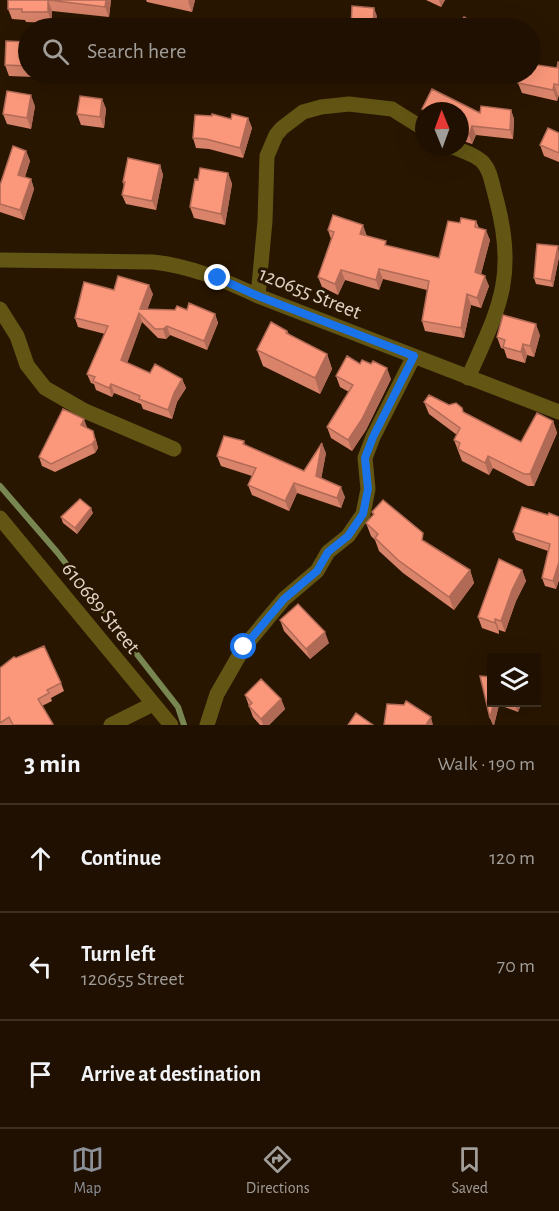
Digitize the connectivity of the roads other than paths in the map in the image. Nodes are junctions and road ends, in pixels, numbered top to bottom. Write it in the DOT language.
graph roads {
  1 [pos="415,124"];
  2 [pos="469,154"];
  3 [pos="0,260"];
  4 [pos="258,296"];
  5 [pos="0,309"];
  6 [pos="414,356"];
  7 [pos="468,378"];
  8 [pos="559,412"];
  9 [pos="174,449"];
  10 [pos="0,518"];
  11 [pos="153,704"];
  12 [pos="171,724"];
  13 [pos="111,725"];
  14 [pos="207,725"];
  1 -- 4 [label="street"];
  2 -- 7 [label="street"];
  3 -- 4 [label="street, 120655 Street"];
  4 -- 6 [label="street, 120655 Street"];
  5 -- 9 [label="street"];
  6 -- 7 [label="street, 120655 Street"];
  6 -- 14 [label="street"];
  7 -- 8 [label="street, 120655 Street"];
  10 -- 11 [label="street, 610689 Street"];
  11 -- 12 [label="street, 610689 Street"];
  11 -- 13 [label="street"];
}
